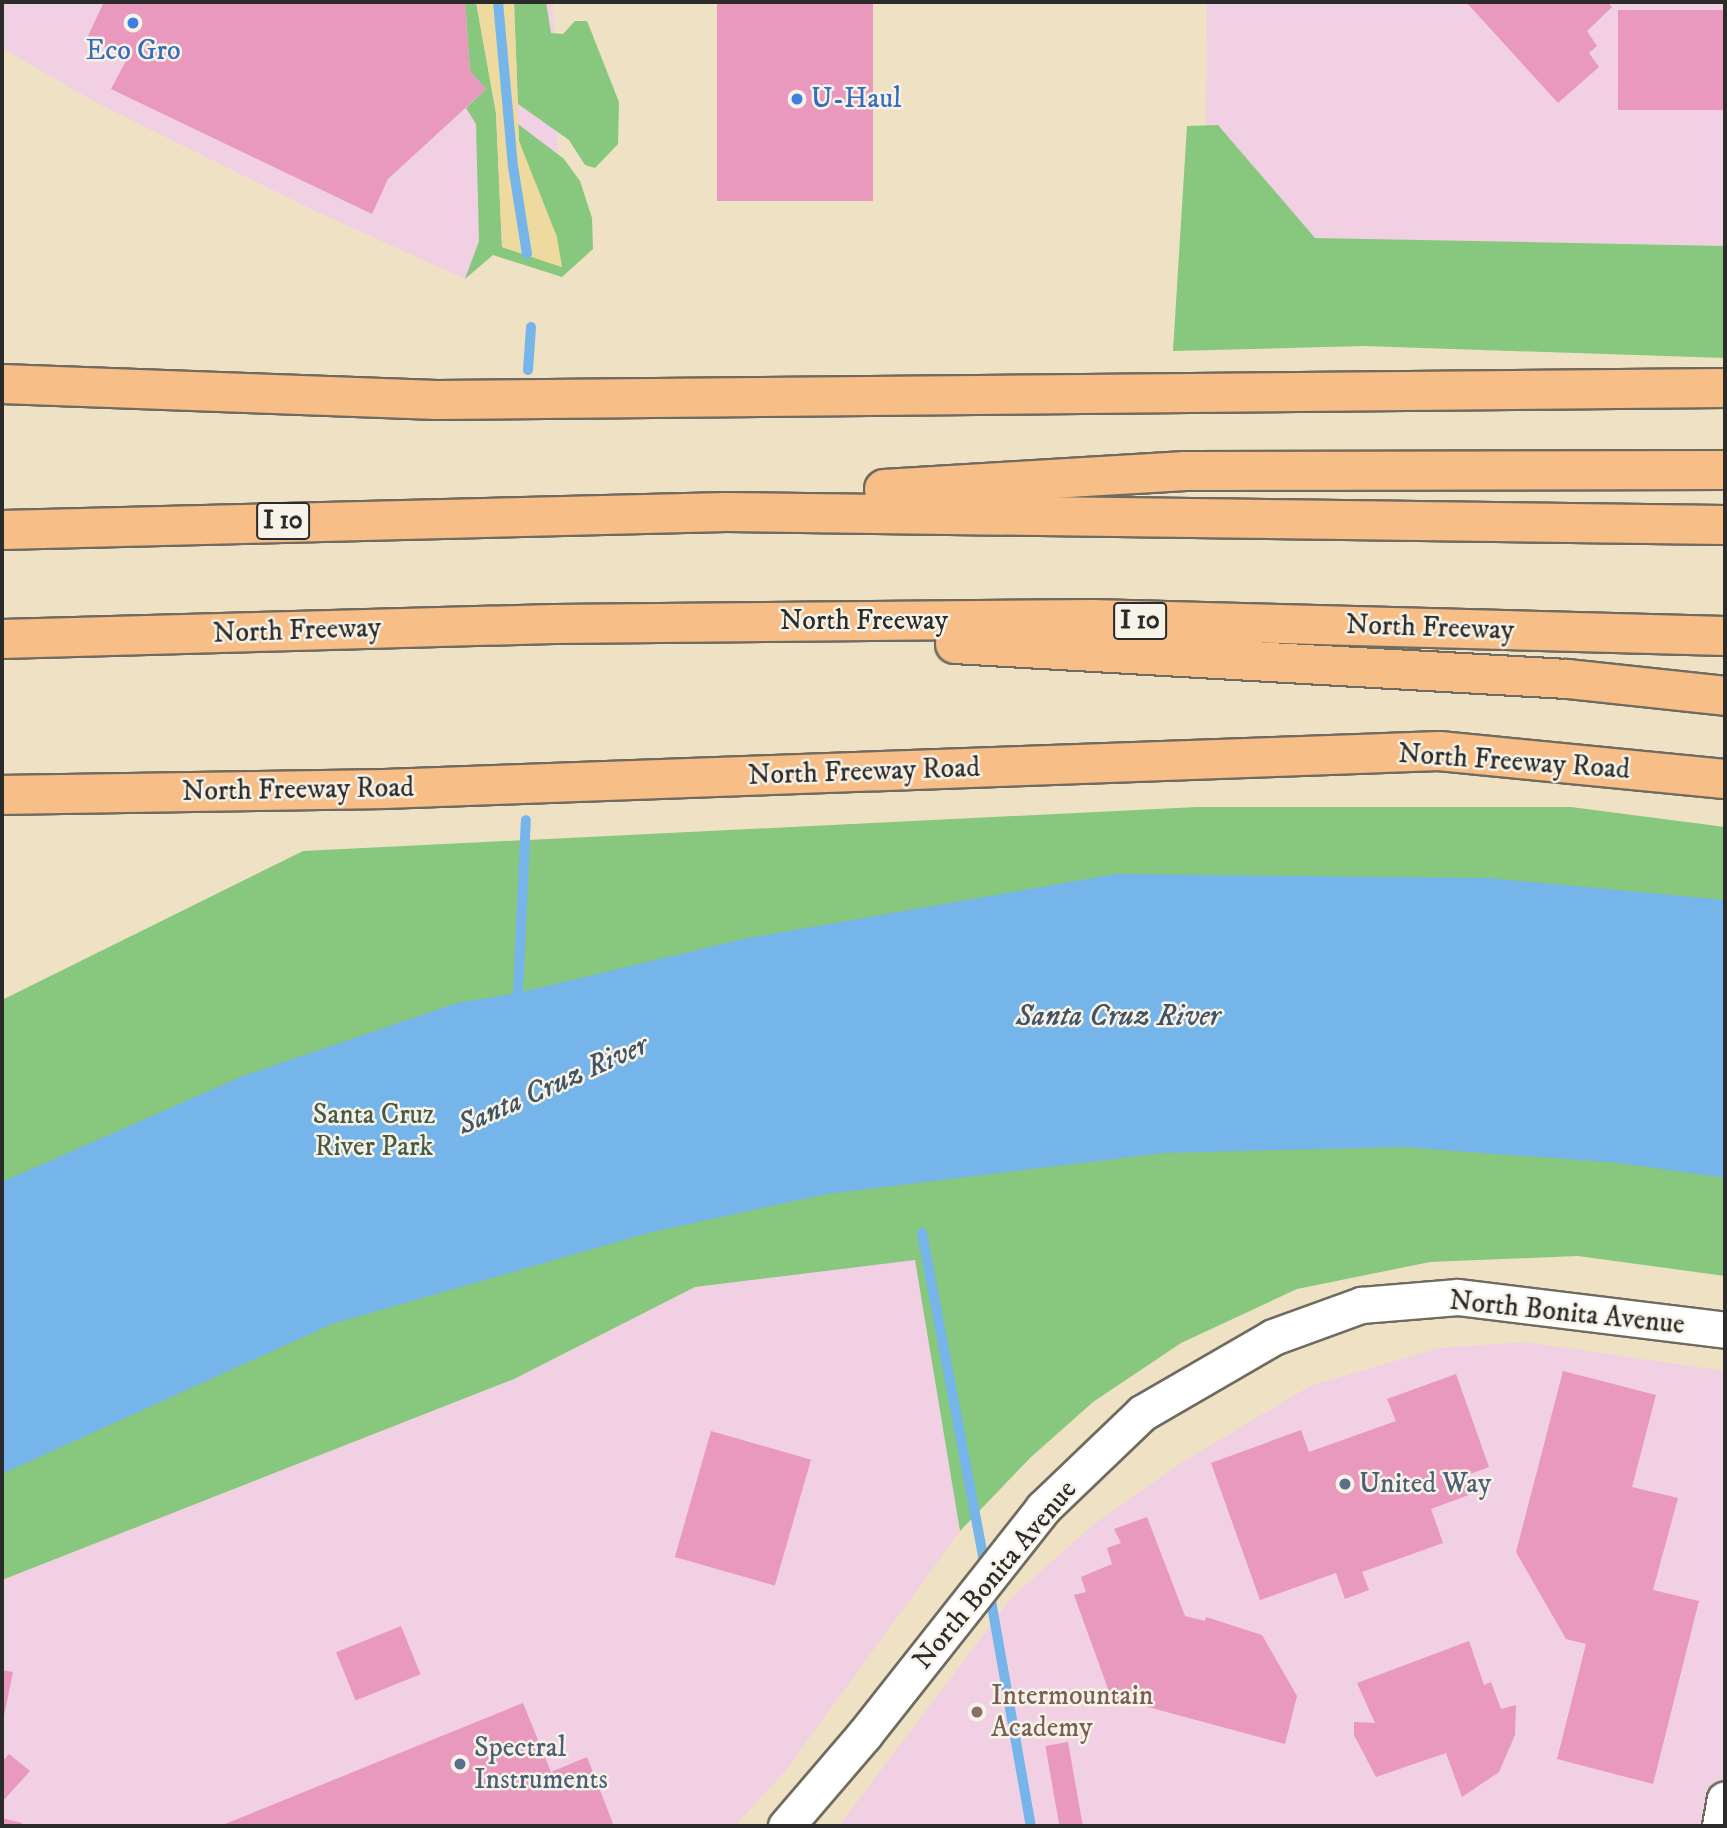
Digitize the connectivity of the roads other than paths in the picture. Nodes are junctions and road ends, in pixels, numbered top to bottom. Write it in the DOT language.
graph roads {
  1 [pos="2,384"];
  2 [pos="1725,388"];
  3 [pos="1725,470"];
  4 [pos="564,513"];
  5 [pos="1725,525"];
  6 [pos="2,530"];
  7 [pos="554,624"];
  8 [pos="1725,636"];
  9 [pos="2,639"];
  10 [pos="1725,696"];
  11 [pos="1725,779"];
  12 [pos="2,795"];
  13 [pos="1725,1330"];
  14 [pos="1725,1799"];
  15 [pos="786,1826"];
  16 [pos="1720,1826"];
  1 -- 2 [label="main road"];
  3 -- 4 [label="main road"];
  4 -- 5 [label="main road, I 10"];
  4 -- 6 [label="main road, I 10"];
  7 -- 8 [label="main road, North Freeway / I 10"];
  7 -- 9 [label="main road, North Freeway / I 10"];
  7 -- 10 [label="main road"];
  11 -- 12 [label="main road, North Freeway Road"];
  13 -- 15 [label="street, North Bonita Avenue"];
  14 -- 16 [label="street"];
}
